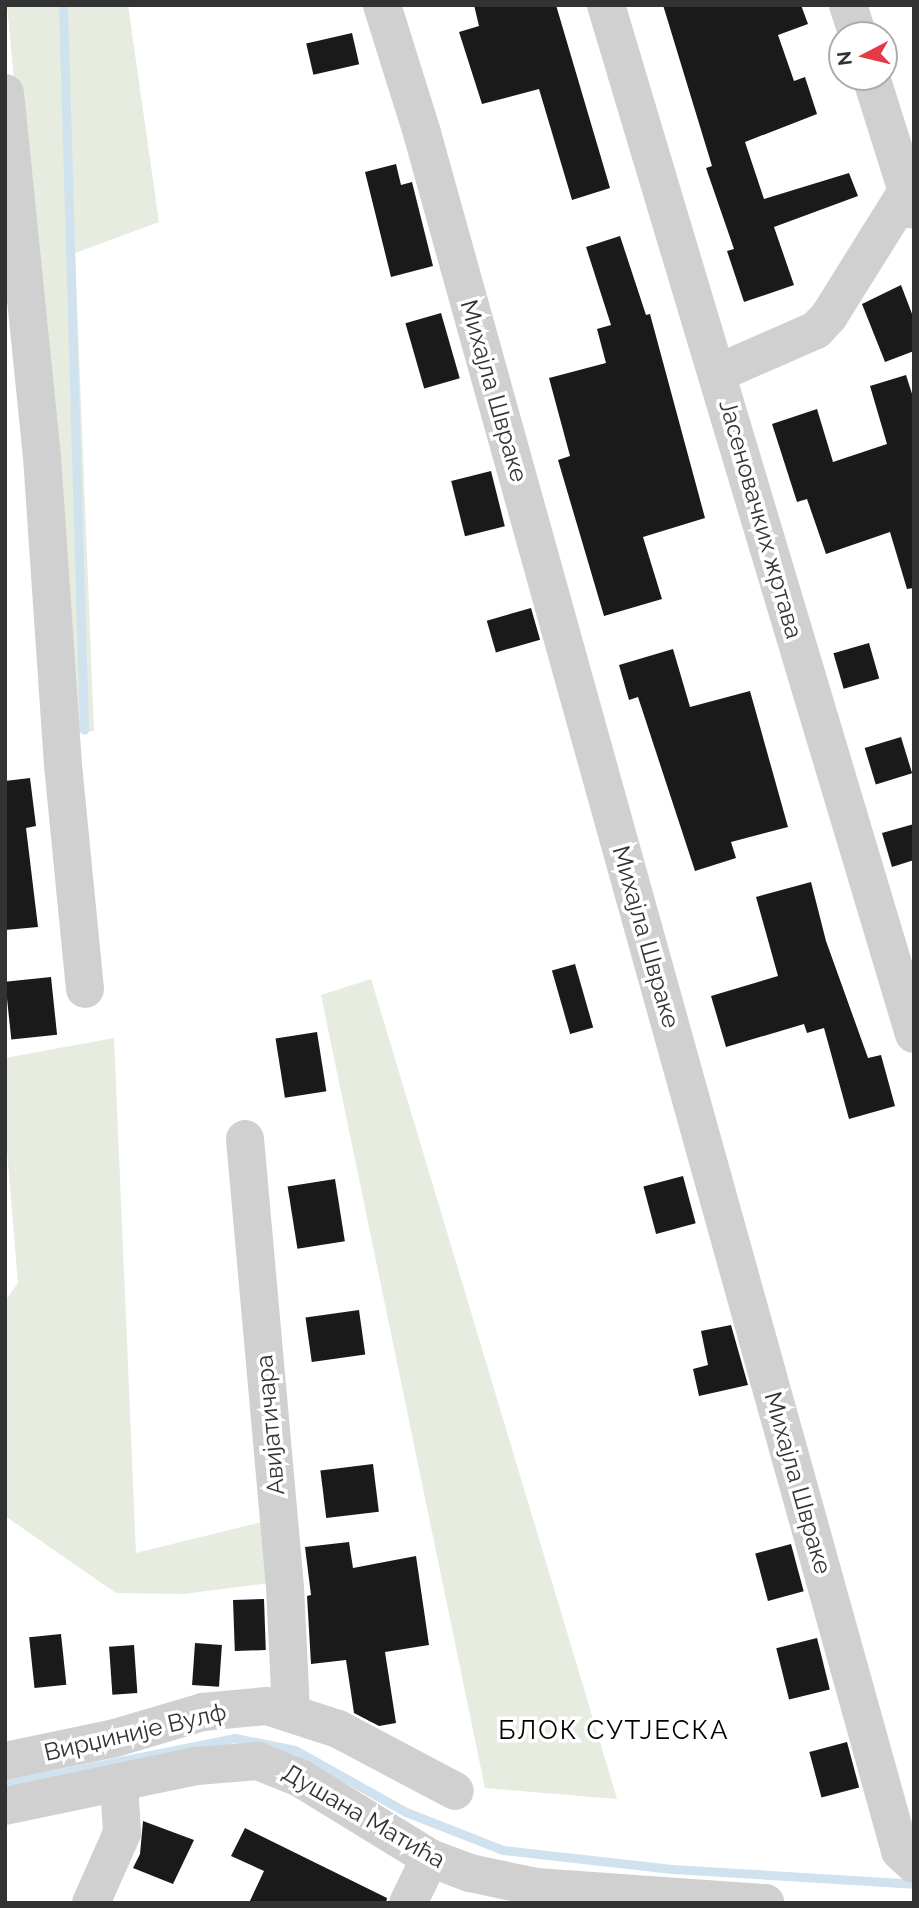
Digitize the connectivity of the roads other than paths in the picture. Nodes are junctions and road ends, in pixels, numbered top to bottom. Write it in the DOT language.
graph roads {
  1 [pos="382,5"];
  2 [pos="606,5"];
  3 [pos="876,91"];
  4 [pos="5,93"];
  5 [pos="912,194"];
  6 [pos="718,373"];
  7 [pos="86,989"];
  8 [pos="914,1034"];
  9 [pos="245,1139"];
  10 [pos="291,1712"];
  11 [pos="5,1762"];
  12 [pos="119,1782"];
  13 [pos="456,1791"];
  14 [pos="5,1807"];
  15 [pos="430,1857"];
  16 [pos="914,1864"];
  17 [pos="599,1897"];
  18 [pos="91,1903"];
  19 [pos="408,1903"];
  20 [pos="765,1903"];
  1 -- 16 [label="street, Михајла Швраке"];
  2 -- 6 [label="street, Јасеновачких жртава"];
  3 -- 5 [label="street"];
  4 -- 7 [label="street"];
  5 -- 6 [label="street"];
  6 -- 8 [label="street, Јасеновачких жртава"];
  9 -- 10 [label="street, Авијатичара"];
  10 -- 11 [label="street, Вирџиније Вулф"];
  10 -- 13 [label="street, Вирџиније Вулф"];
  12 -- 14 [label="street, Душана Матића"];
  12 -- 15 [label="street, Душана Матића"];
  12 -- 18 [label="street"];
  15 -- 17 [label="street, Душана Матића"];
  15 -- 19 [label="street"];
  17 -- 20 [label="street, Душана Матића"];
}
